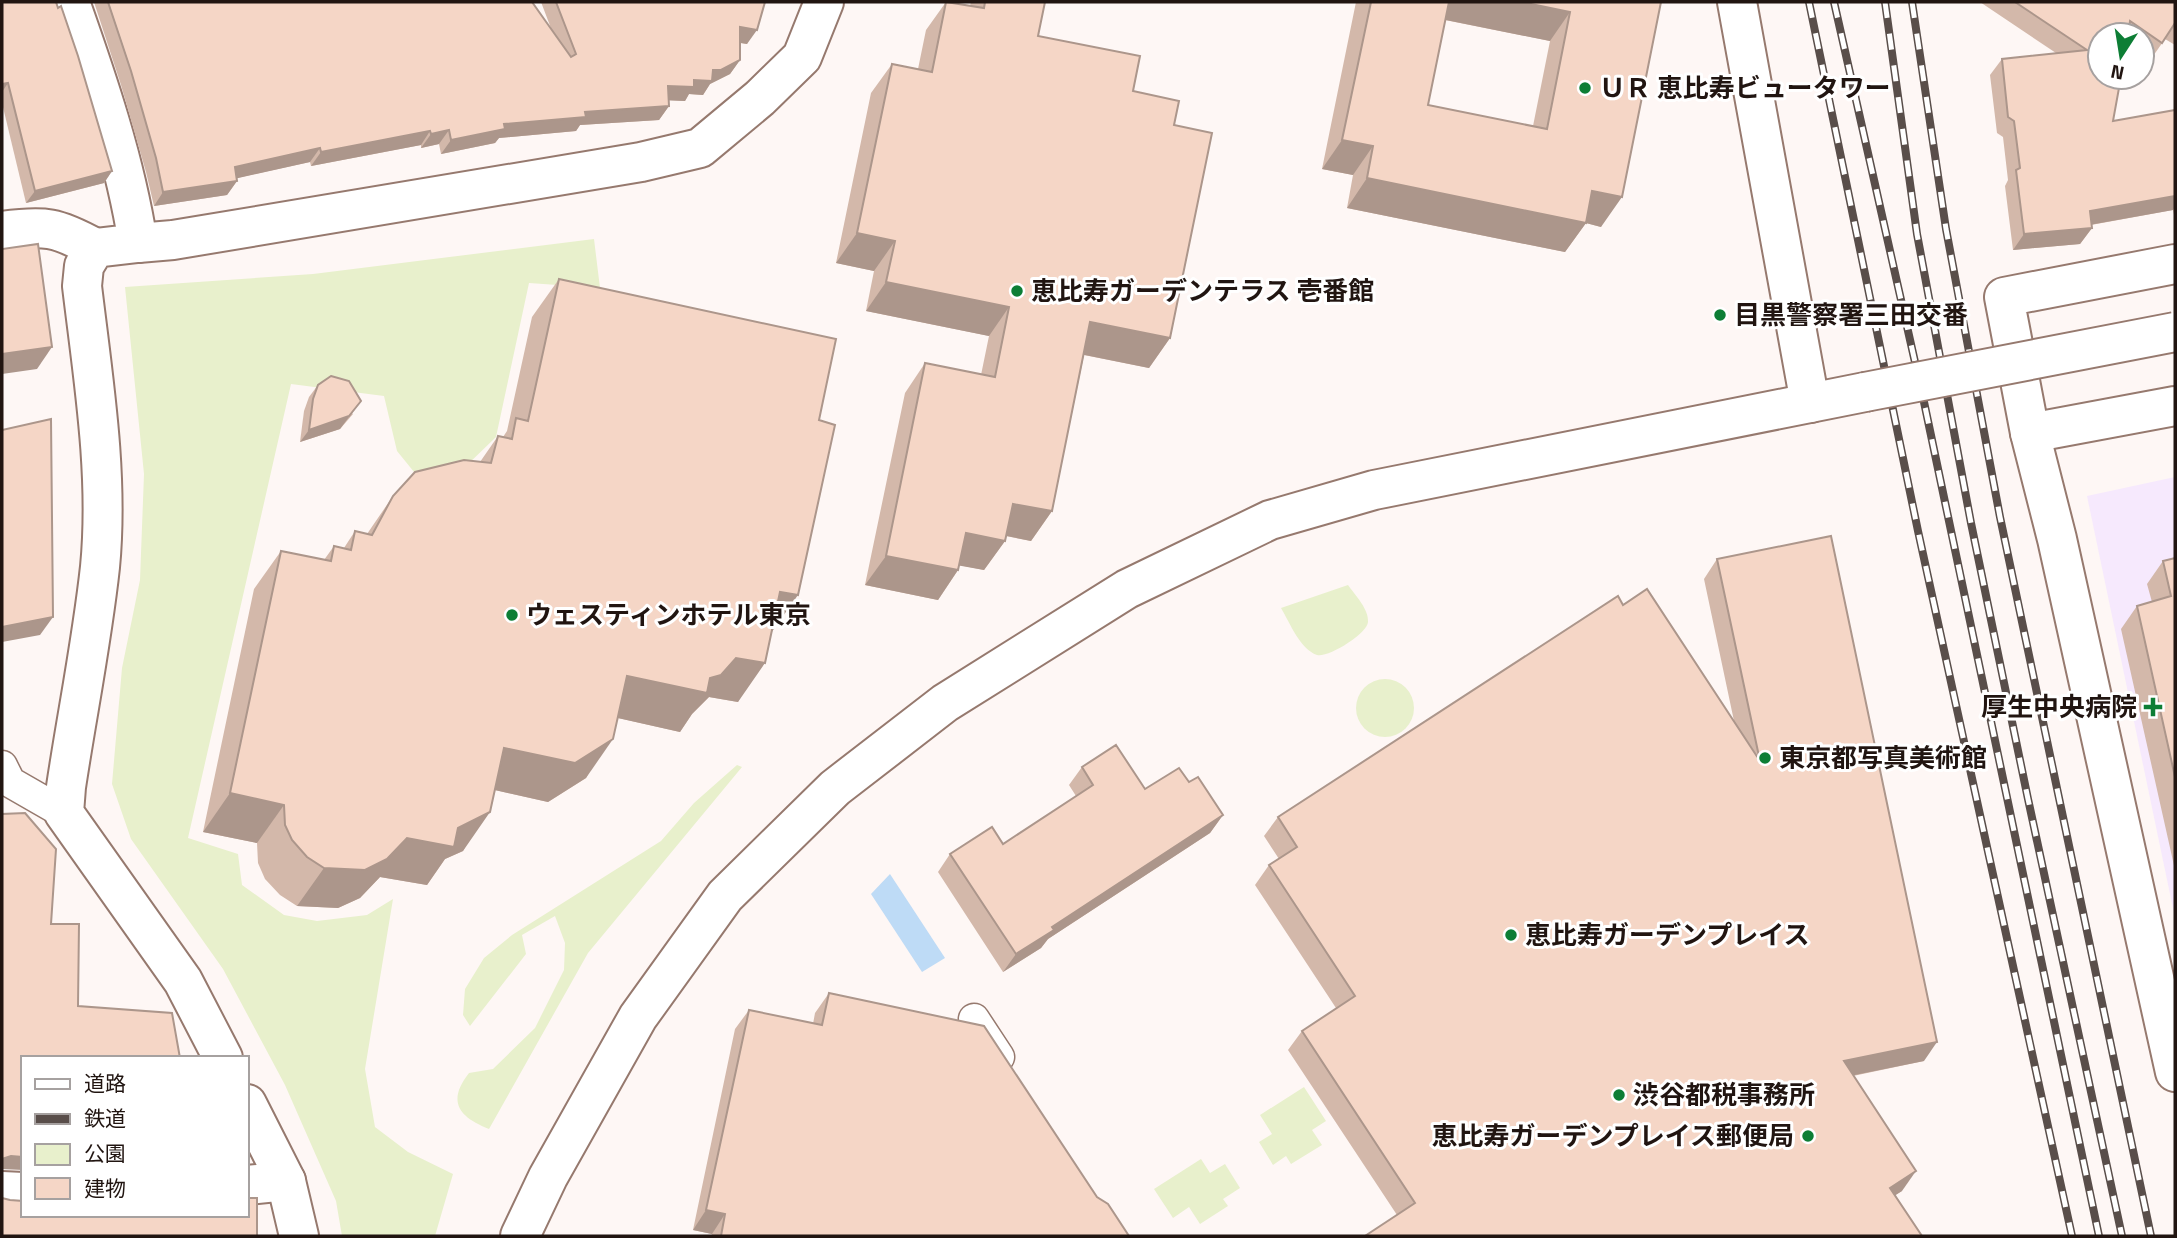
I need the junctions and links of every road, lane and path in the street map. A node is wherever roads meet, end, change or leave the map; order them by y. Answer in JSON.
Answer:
{"nodes":[{"id":1,"x":70,"y":2,"type":"edge"},
{"id":2,"x":824,"y":2,"type":"edge"},
{"id":3,"x":1737,"y":2,"type":"edge"},
{"id":4,"x":2,"y":231,"type":"edge"},
{"id":5,"x":138,"y":243,"type":"junction"},
{"id":6,"x":95,"y":248,"type":"junction"},
{"id":7,"x":2175,"y":264,"type":"edge"},
{"id":8,"x":2175,"y":332,"type":"edge"},
{"id":9,"x":1810,"y":403,"type":"junction"},
{"id":10,"x":2175,"y":406,"type":"edge"},
{"id":11,"x":2030,"y":433,"type":"junction"},
{"id":12,"x":2,"y":766,"type":"edge"},
{"id":13,"x":64,"y":813,"type":"junction"},
{"id":14,"x":974,"y":1019,"type":"dead end"},
{"id":15,"x":222,"y":1056,"type":"edge"},
{"id":16,"x":2175,"y":1072,"type":"edge"},
{"id":17,"x":1011,"y":1074,"type":"edge"},
{"id":18,"x":248,"y":1106,"type":"edge"},
{"id":19,"x":286,"y":1181,"type":"junction"},
{"id":20,"x":248,"y":1185,"type":"edge"},
{"id":21,"x":2,"y":1191,"type":"edge"},
{"id":22,"x":21,"y":1192,"type":"edge"},
{"id":23,"x":299,"y":1236,"type":"edge"},
{"id":24,"x":520,"y":1236,"type":"edge"}],
"edges":[{"from":1,"to":5,"type":"street"},
{"from":2,"to":5,"type":"street"},
{"from":3,"to":9,"type":"street"},
{"from":4,"to":6,"type":"street"},
{"from":5,"to":6,"type":"street"},
{"from":6,"to":13,"type":"street"},
{"from":7,"to":11,"type":"street"},
{"from":8,"to":9,"type":"street","bridge":true},
{"from":9,"to":24,"type":"street"},
{"from":10,"to":11,"type":"street"},
{"from":11,"to":16,"type":"street"},
{"from":12,"to":13,"type":"street"},
{"from":13,"to":15,"type":"street"},
{"from":14,"to":17,"type":"street"},
{"from":18,"to":19,"type":"street"},
{"from":19,"to":20,"type":"street"},
{"from":19,"to":23,"type":"street"},
{"from":21,"to":22,"type":"street"}]}
